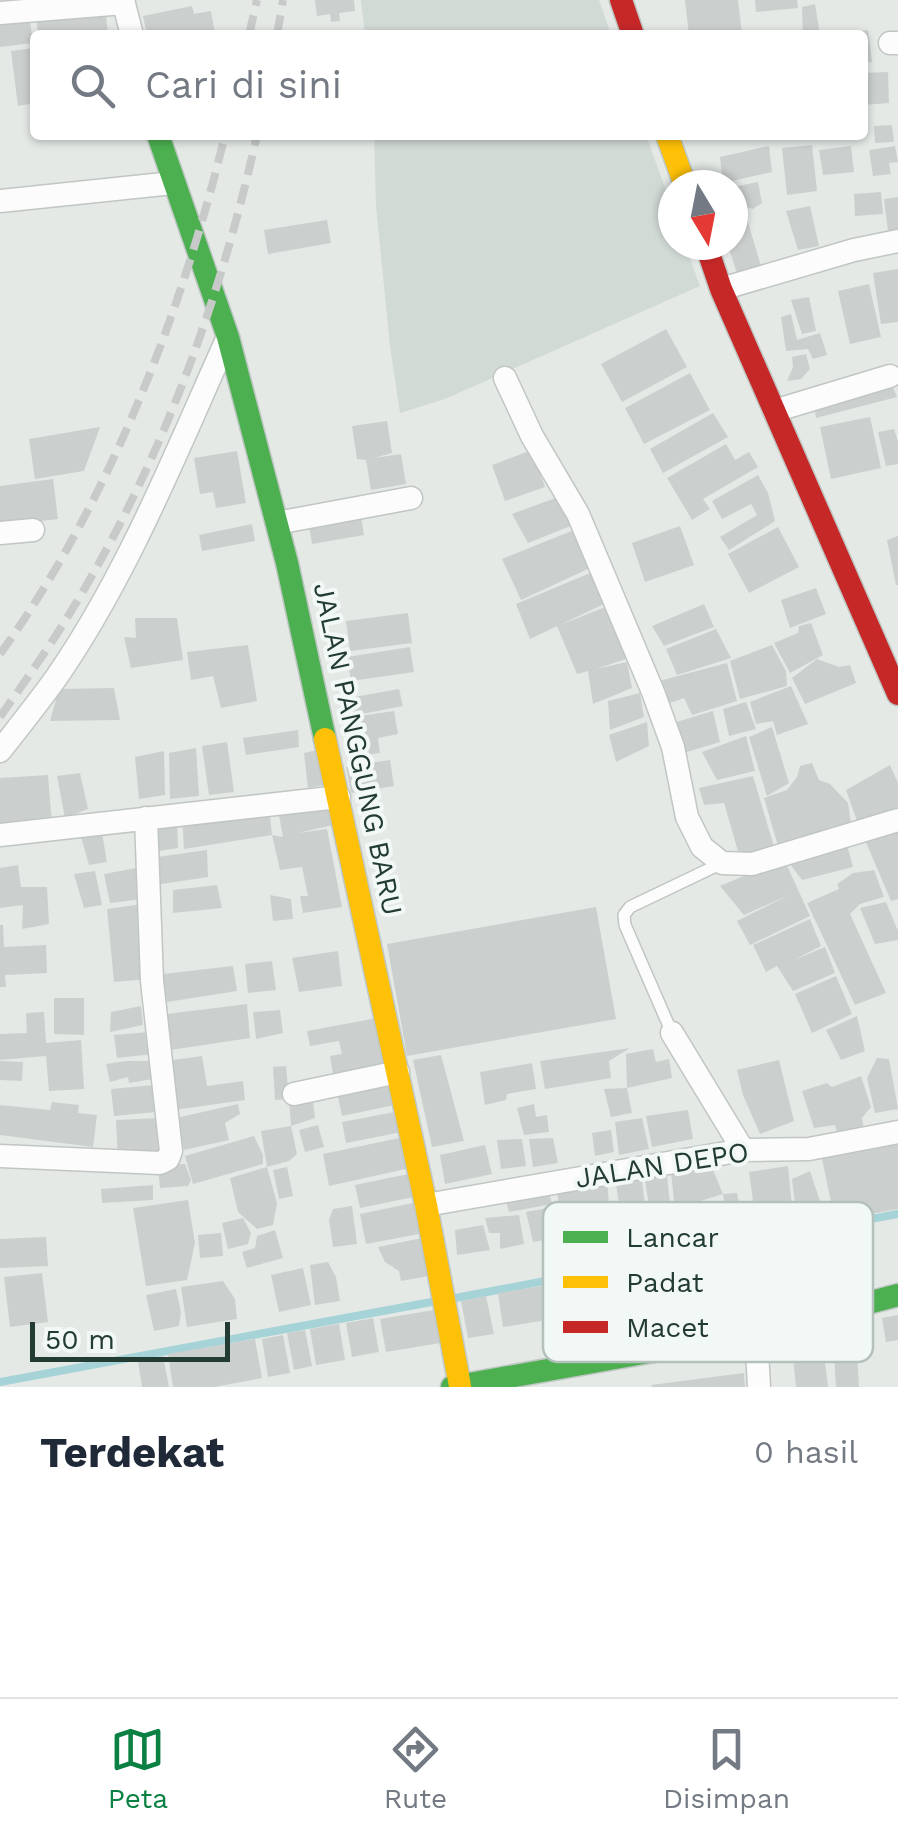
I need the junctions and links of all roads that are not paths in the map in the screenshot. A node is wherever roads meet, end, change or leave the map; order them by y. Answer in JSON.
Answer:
{"nodes":[{"id":1,"x":621,"y":0,"type":"edge"},
{"id":2,"x":123,"y":2,"type":"edge"},
{"id":3,"x":0,"y":12,"type":"edge"},
{"id":4,"x":131,"y":30,"type":"edge"},
{"id":5,"x":631,"y":30,"type":"edge"},
{"id":6,"x":160,"y":140,"type":"edge"},
{"id":7,"x":676,"y":140,"type":"edge"},
{"id":8,"x":682,"y":170,"type":"edge"},
{"id":9,"x":173,"y":183,"type":"junction"},
{"id":10,"x":0,"y":201,"type":"edge"},
{"id":11,"x":898,"y":241,"type":"edge"},
{"id":12,"x":711,"y":260,"type":"edge"},
{"id":13,"x":721,"y":289,"type":"junction"},
{"id":14,"x":228,"y":337,"type":"junction"},
{"id":15,"x":890,"y":376,"type":"dead end"},
{"id":16,"x":505,"y":378,"type":"dead end"},
{"id":17,"x":774,"y":411,"type":"junction"},
{"id":18,"x":410,"y":498,"type":"dead end"},
{"id":19,"x":276,"y":523,"type":"junction"},
{"id":20,"x":34,"y":530,"type":"dead end"},
{"id":21,"x":0,"y":533,"type":"edge"},
{"id":22,"x":890,"y":657,"type":"edge"},
{"id":23,"x":898,"y":694,"type":"edge"},
{"id":24,"x":0,"y":751,"type":"edge"},
{"id":25,"x":339,"y":796,"type":"junction"},
{"id":26,"x":146,"y":818,"type":"junction"},
{"id":27,"x":898,"y":820,"type":"edge"},
{"id":28,"x":0,"y":835,"type":"edge"},
{"id":29,"x":722,"y":863,"type":"junction"},
{"id":30,"x":672,"y":1032,"type":"joint"},
{"id":31,"x":398,"y":1072,"type":"junction"},
{"id":32,"x":294,"y":1094,"type":"dead end"},
{"id":33,"x":898,"y":1132,"type":"edge"},
{"id":34,"x":742,"y":1150,"type":"junction"},
{"id":35,"x":0,"y":1156,"type":"edge"},
{"id":36,"x":426,"y":1204,"type":"junction"},
{"id":37,"x":898,"y":1295,"type":"edge"},
{"id":38,"x":873,"y":1302,"type":"edge"},
{"id":39,"x":594,"y":1362,"type":"edge"},
{"id":40,"x":758,"y":1362,"type":"edge"},
{"id":41,"x":456,"y":1386,"type":"edge"},
{"id":42,"x":759,"y":1387,"type":"edge"}],
"edges":[{"from":1,"to":5,"type":"street"},
{"from":2,"to":3,"type":"street"},
{"from":2,"to":4,"type":"street"},
{"from":6,"to":9,"type":"street","name":"JALAN PANGGUNG BARU"},
{"from":7,"to":8,"type":"street"},
{"from":9,"to":10,"type":"street"},
{"from":9,"to":14,"type":"street","name":"JALAN PANGGUNG BARU"},
{"from":11,"to":13,"type":"street"},
{"from":12,"to":13,"type":"street"},
{"from":13,"to":17,"type":"street"},
{"from":14,"to":19,"type":"street","name":"JALAN PANGGUNG BARU"},
{"from":14,"to":24,"type":"street"},
{"from":15,"to":17,"type":"street"},
{"from":16,"to":29,"type":"street"},
{"from":17,"to":22,"type":"street"},
{"from":18,"to":19,"type":"street"},
{"from":19,"to":25,"type":"street","name":"JALAN PANGGUNG BARU"},
{"from":20,"to":21,"type":"street"},
{"from":22,"to":23,"type":"street"},
{"from":25,"to":26,"type":"street"},
{"from":25,"to":31,"type":"street","name":"JALAN PANGGUNG BARU"},
{"from":26,"to":28,"type":"street"},
{"from":26,"to":35,"type":"street"},
{"from":27,"to":29,"type":"street"},
{"from":29,"to":30,"type":"lane"},
{"from":30,"to":34,"type":"street"},
{"from":31,"to":32,"type":"street"},
{"from":31,"to":36,"type":"street","name":"JALAN PANGGUNG BARU"},
{"from":33,"to":34,"type":"street","name":"JALAN DEPO"},
{"from":34,"to":36,"type":"street","name":"JALAN DEPO"},
{"from":36,"to":41,"type":"street","name":"JALAN PANGGUNG BARU"},
{"from":37,"to":38,"type":"street"},
{"from":39,"to":41,"type":"street"},
{"from":40,"to":42,"type":"street"}]}
